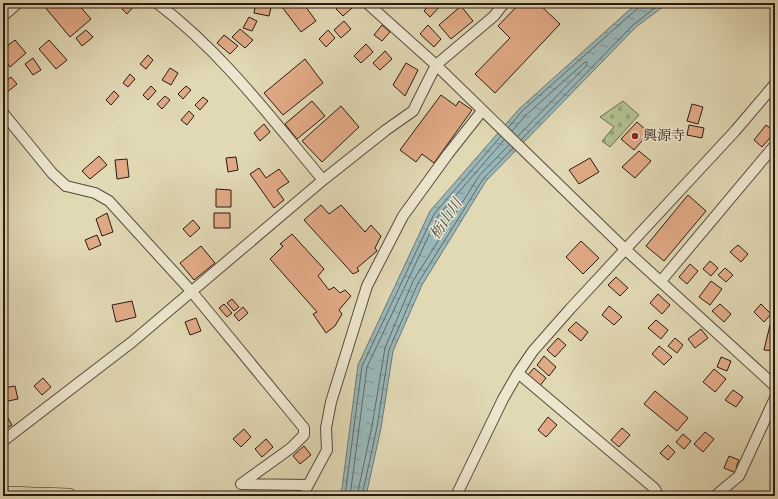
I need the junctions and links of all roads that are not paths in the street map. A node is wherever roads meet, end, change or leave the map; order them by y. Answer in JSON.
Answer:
{"nodes":[{"id":1,"x":18,"y":3,"type":"edge"},
{"id":2,"x":157,"y":3,"type":"edge"},
{"id":3,"x":367,"y":3,"type":"edge"},
{"id":4,"x":504,"y":3,"type":"edge"},
{"id":5,"x":3,"y":16,"type":"edge"},
{"id":6,"x":436,"y":65,"type":"junction"},
{"id":7,"x":775,"y":84,"type":"edge"},
{"id":8,"x":3,"y":113,"type":"edge"},
{"id":9,"x":485,"y":113,"type":"junction"},
{"id":10,"x":775,"y":145,"type":"edge"},
{"id":11,"x":323,"y":180,"type":"junction"},
{"id":12,"x":626,"y":250,"type":"junction"},
{"id":13,"x":661,"y":281,"type":"junction"},
{"id":14,"x":192,"y":292,"type":"junction"},
{"id":15,"x":518,"y":373,"type":"junction"},
{"id":16,"x":775,"y":386,"type":"edge"},
{"id":17,"x":775,"y":398,"type":"edge"},
{"id":18,"x":3,"y":441,"type":"edge"},
{"id":19,"x":3,"y":494,"type":"edge"},
{"id":20,"x":69,"y":496,"type":"edge"},
{"id":21,"x":456,"y":496,"type":"edge"},
{"id":22,"x":656,"y":496,"type":"edge"},
{"id":23,"x":715,"y":496,"type":"edge"}],
"edges":[{"from":1,"to":5,"type":"street"},
{"from":2,"to":11,"type":"street"},
{"from":3,"to":6,"type":"street"},
{"from":4,"to":6,"type":"street"},
{"from":6,"to":9,"type":"street"},
{"from":6,"to":11,"type":"street"},
{"from":7,"to":12,"type":"street"},
{"from":8,"to":14,"type":"street"},
{"from":9,"to":12,"type":"street"},
{"from":9,"to":14,"type":"street"},
{"from":10,"to":13,"type":"street"},
{"from":11,"to":14,"type":"street"},
{"from":12,"to":13,"type":"street"},
{"from":12,"to":15,"type":"street"},
{"from":13,"to":16,"type":"street"},
{"from":14,"to":18,"type":"street"},
{"from":15,"to":21,"type":"street"},
{"from":15,"to":22,"type":"street"},
{"from":17,"to":23,"type":"street"},
{"from":19,"to":20,"type":"highway"}]}
